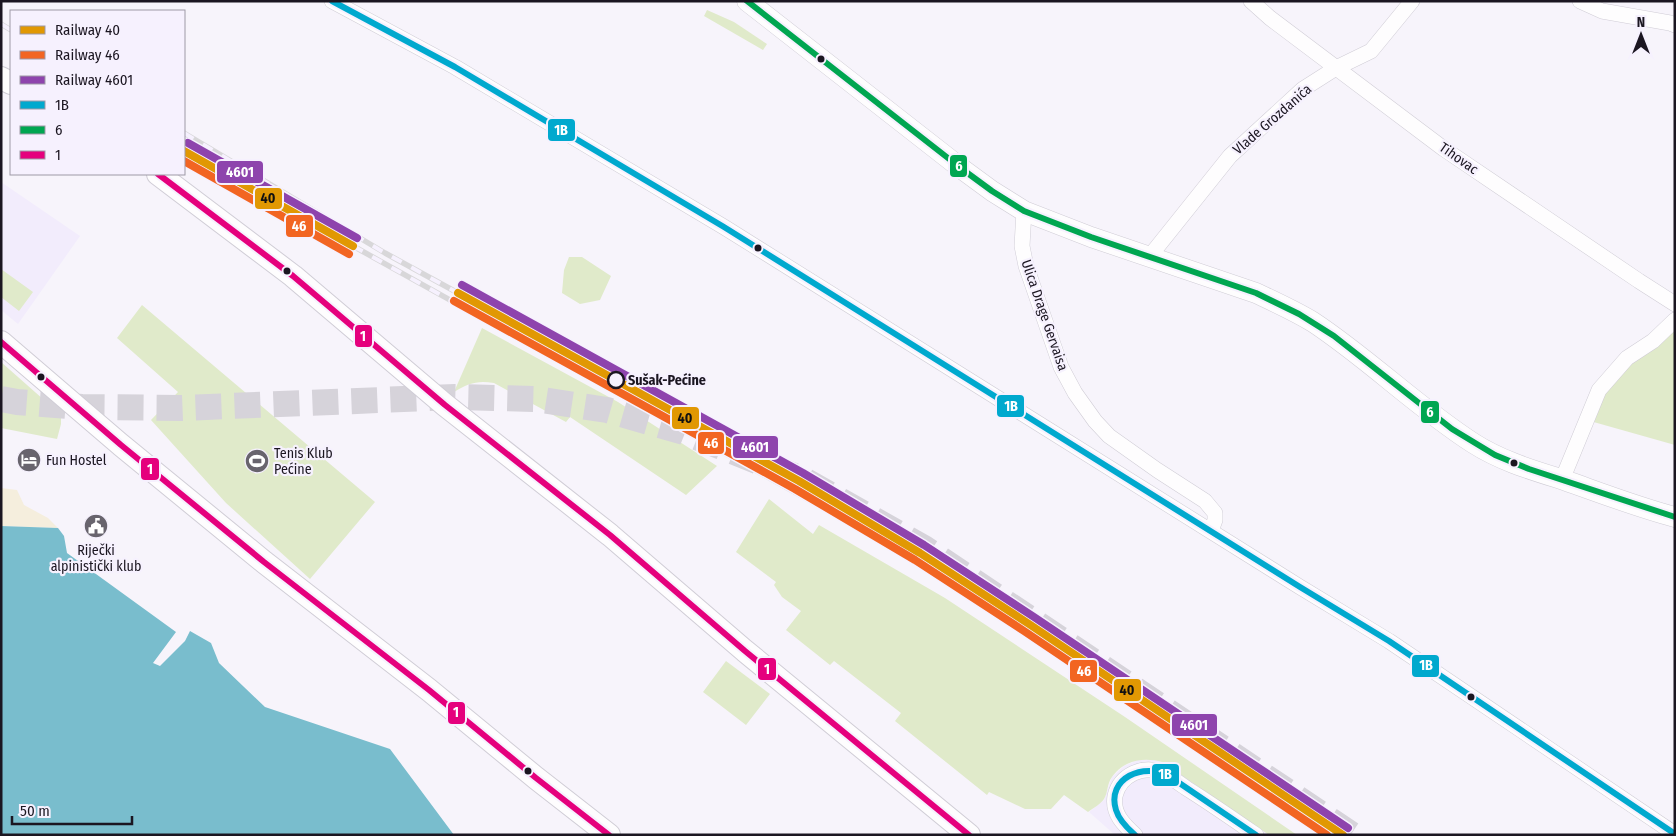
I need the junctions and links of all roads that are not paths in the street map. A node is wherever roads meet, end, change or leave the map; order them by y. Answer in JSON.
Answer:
{"nodes":[{"id":1,"x":332,"y":1,"type":"edge"},
{"id":2,"x":747,"y":1,"type":"edge"},
{"id":3,"x":1251,"y":1,"type":"edge"},
{"id":4,"x":1412,"y":1,"type":"edge"},
{"id":5,"x":1580,"y":1,"type":"edge"},
{"id":6,"x":1675,"y":25,"type":"edge"},
{"id":7,"x":1336,"y":68,"type":"junction"},
{"id":8,"x":159,"y":175,"type":"edge"},
{"id":9,"x":1024,"y":210,"type":"junction"},
{"id":10,"x":1150,"y":256,"type":"junction"},
{"id":11,"x":1675,"y":304,"type":"edge"},
{"id":12,"x":1675,"y":320,"type":"edge"},
{"id":13,"x":1,"y":342,"type":"edge"},
{"id":14,"x":1562,"y":480,"type":"junction"},
{"id":15,"x":1675,"y":517,"type":"edge"},
{"id":16,"x":1211,"y":531,"type":"junction"},
{"id":17,"x":1675,"y":834,"type":"edge"},
{"id":18,"x":609,"y":835,"type":"edge"},
{"id":19,"x":968,"y":835,"type":"edge"},
{"id":20,"x":1135,"y":835,"type":"edge"},
{"id":21,"x":1256,"y":835,"type":"edge"}],
"edges":[{"from":1,"to":16,"type":"street"},
{"from":2,"to":9,"type":"street"},
{"from":3,"to":7,"type":"street","name":"Tihovac"},
{"from":4,"to":7,"type":"street","name":"Vlade Grozdanića"},
{"from":5,"to":6,"type":"street"},
{"from":7,"to":10,"type":"street","name":"Vlade Grozdanića"},
{"from":7,"to":11,"type":"street","name":"Tihovac"},
{"from":8,"to":19,"type":"main road"},
{"from":9,"to":10,"type":"street"},
{"from":9,"to":16,"type":"street","name":"Ulica Drage Gervaisa"},
{"from":10,"to":14,"type":"street"},
{"from":12,"to":14,"type":"street"},
{"from":13,"to":18,"type":"main road"},
{"from":14,"to":15,"type":"street"},
{"from":16,"to":17,"type":"street"},
{"from":20,"to":21,"type":"street"}]}
